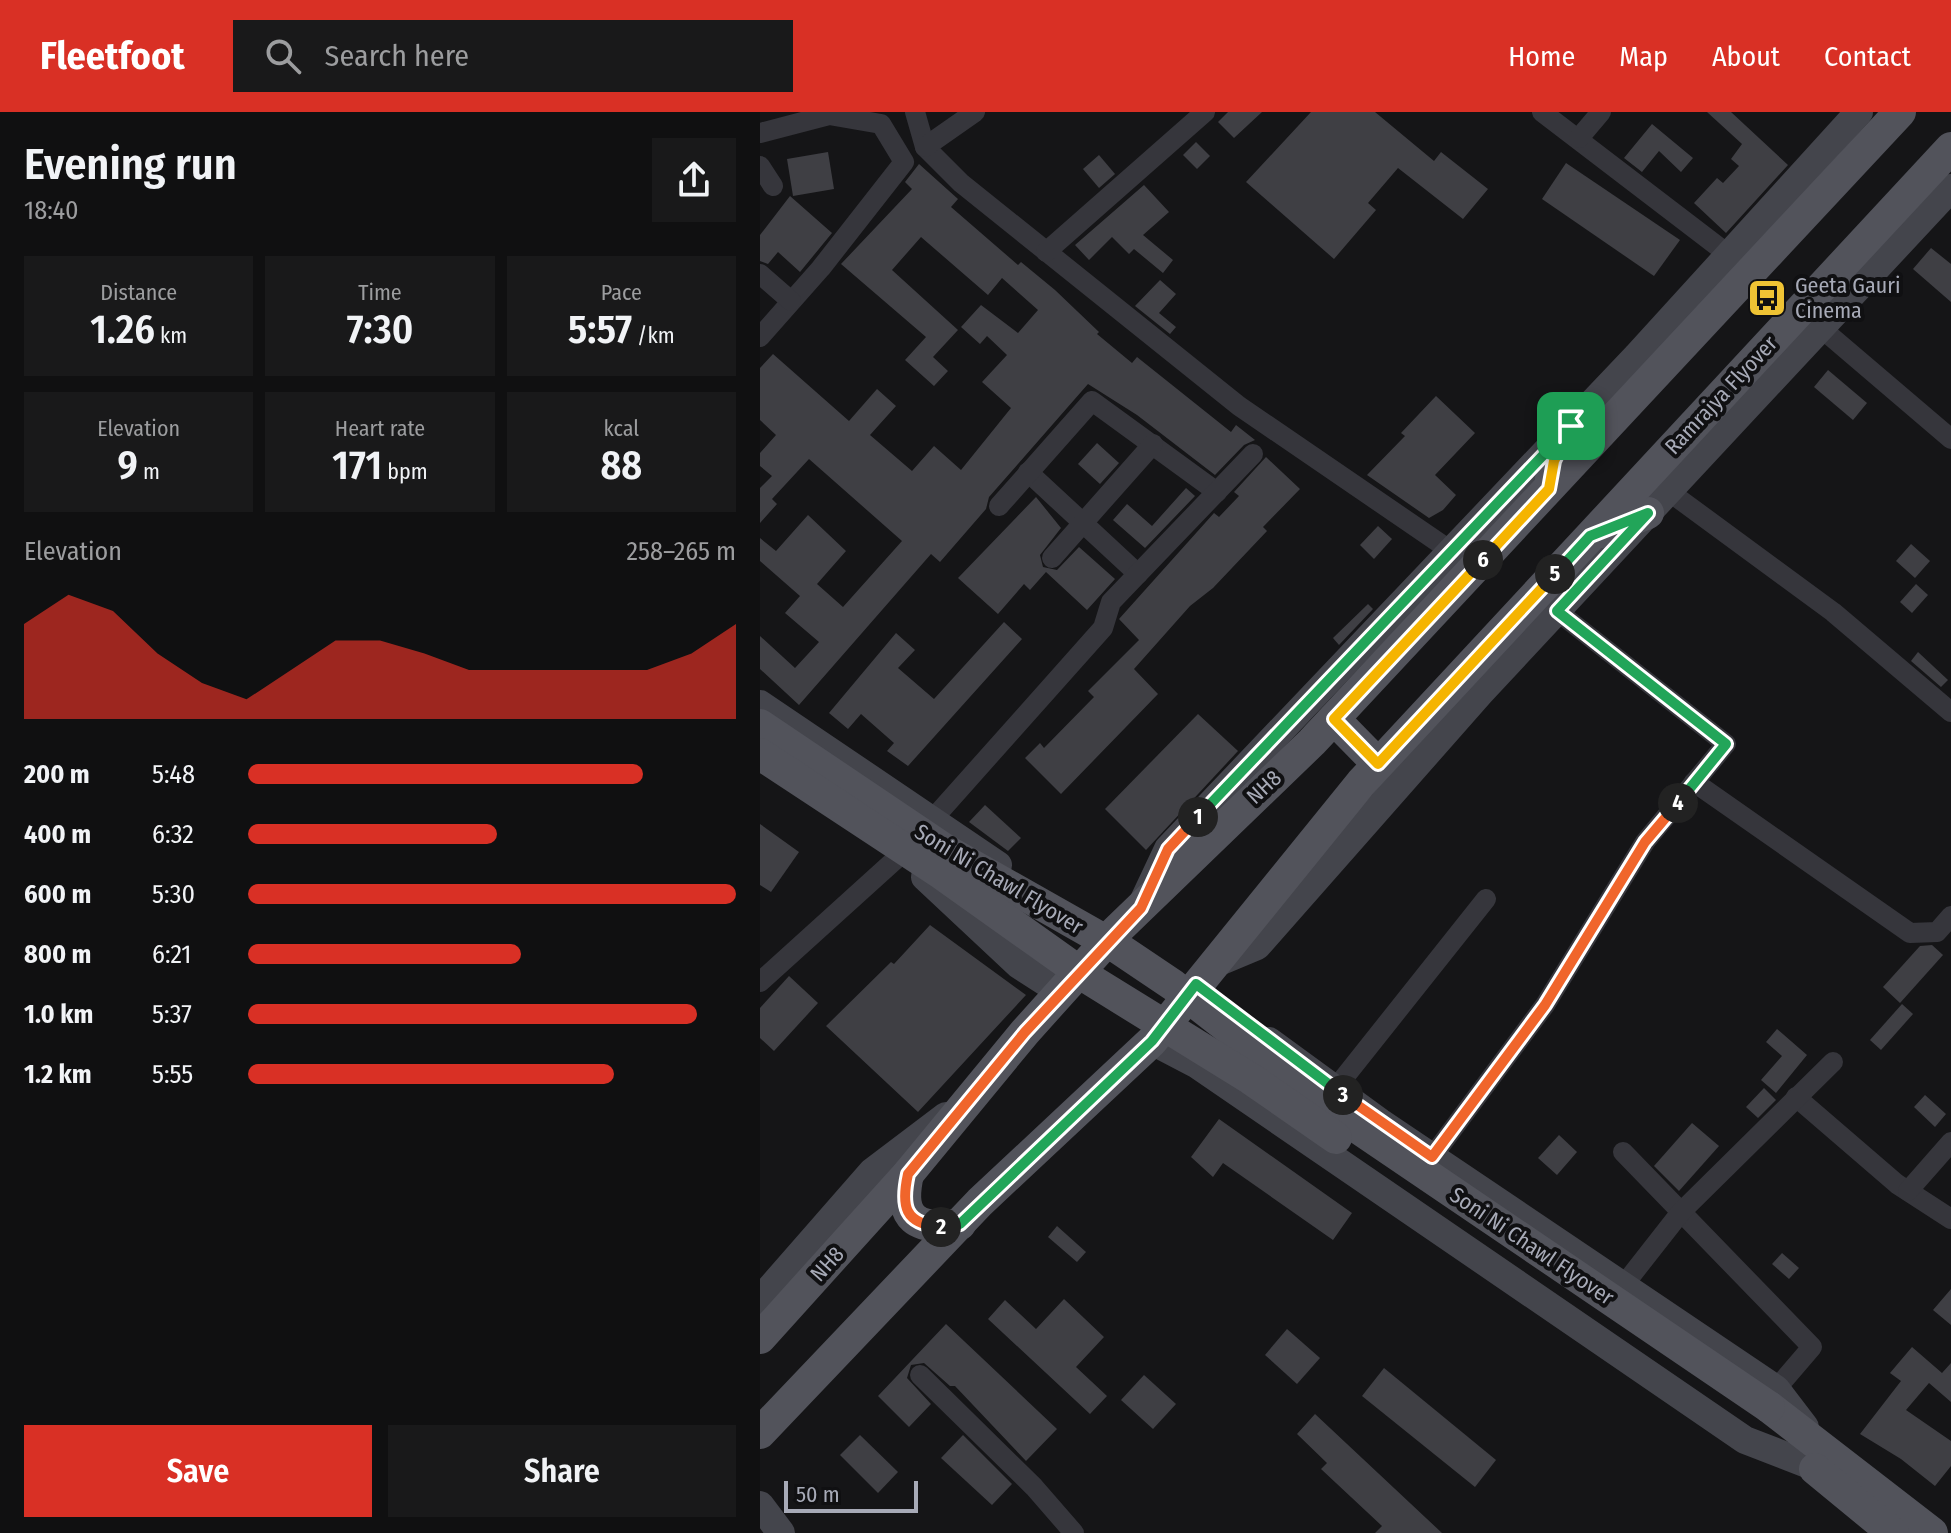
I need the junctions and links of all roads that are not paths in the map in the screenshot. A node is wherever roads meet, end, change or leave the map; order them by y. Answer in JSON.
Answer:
{"nodes":[{"id":1,"x":915,"y":112,"type":"edge"},
{"id":2,"x":975,"y":112,"type":"edge"},
{"id":3,"x":1205,"y":112,"type":"edge"},
{"id":4,"x":1542,"y":112,"type":"edge"},
{"id":5,"x":1601,"y":112,"type":"edge"},
{"id":6,"x":1859,"y":112,"type":"edge"},
{"id":7,"x":1900,"y":112,"type":"edge"},
{"id":8,"x":829,"y":113,"type":"edge"},
{"id":9,"x":766,"y":125,"type":"edge"},
{"id":10,"x":1579,"y":138,"type":"junction"},
{"id":11,"x":925,"y":147,"type":"junction"},
{"id":12,"x":1951,"y":148,"type":"edge"},
{"id":13,"x":760,"y":166,"type":"edge"},
{"id":14,"x":773,"y":186,"type":"dead end"},
{"id":15,"x":1951,"y":188,"type":"edge"},
{"id":16,"x":1046,"y":252,"type":"junction"},
{"id":17,"x":1729,"y":255,"type":"junction"},
{"id":18,"x":760,"y":274,"type":"edge"},
{"id":19,"x":791,"y":301,"type":"junction"},
{"id":20,"x":1821,"y":328,"type":"junction"},
{"id":21,"x":760,"y":337,"type":"edge"},
{"id":22,"x":1571,"y":426,"type":"junction"},
{"id":23,"x":1951,"y":439,"type":"edge"},
{"id":24,"x":1153,"y":444,"type":"junction"},
{"id":25,"x":1253,"y":454,"type":"dead end"},
{"id":26,"x":1028,"y":472,"type":"junction"},
{"id":27,"x":1549,"y":489,"type":"junction"},
{"id":28,"x":1217,"y":492,"type":"junction"},
{"id":29,"x":1660,"y":503,"type":"junction"},
{"id":30,"x":999,"y":506,"type":"dead end"},
{"id":31,"x":1500,"y":522,"type":"junction"},
{"id":32,"x":1083,"y":523,"type":"junction"},
{"id":33,"x":1590,"y":536,"type":"junction"},
{"id":34,"x":1451,"y":551,"type":"junction"},
{"id":35,"x":1052,"y":558,"type":"dead end"},
{"id":36,"x":1138,"y":574,"type":"junction"},
{"id":37,"x":1557,"y":611,"type":"junction"},
{"id":38,"x":760,"y":704,"type":"edge"},
{"id":39,"x":1951,"y":712,"type":"edge"},
{"id":40,"x":1334,"y":719,"type":"junction"},
{"id":41,"x":760,"y":725,"type":"edge"},
{"id":42,"x":760,"y":754,"type":"edge"},
{"id":43,"x":1378,"y":764,"type":"junction"},
{"id":44,"x":760,"y":770,"type":"edge"},
{"id":45,"x":1694,"y":782,"type":"junction"},
{"id":46,"x":932,"y":820,"type":"junction"},
{"id":47,"x":896,"y":859,"type":"junction"},
{"id":48,"x":1486,"y":899,"type":"dead end"},
{"id":49,"x":1141,"y":908,"type":"junction"},
{"id":50,"x":1951,"y":916,"type":"edge"},
{"id":51,"x":1114,"y":933,"type":"junction"},
{"id":52,"x":1205,"y":974,"type":"junction"},
{"id":53,"x":760,"y":982,"type":"edge"},
{"id":54,"x":1061,"y":992,"type":"junction"},
{"id":55,"x":1152,"y":1041,"type":"junction"},
{"id":56,"x":1833,"y":1062,"type":"dead end"},
{"id":57,"x":1335,"y":1089,"type":"junction"},
{"id":58,"x":972,"y":1096,"type":"junction"},
{"id":59,"x":1796,"y":1097,"type":"junction"},
{"id":60,"x":1951,"y":1142,"type":"edge"},
{"id":61,"x":1623,"y":1152,"type":"dead end"},
{"id":62,"x":1432,"y":1157,"type":"junction"},
{"id":63,"x":908,"y":1174,"type":"junction"},
{"id":64,"x":1908,"y":1191,"type":"junction"},
{"id":65,"x":1681,"y":1212,"type":"junction"},
{"id":66,"x":1951,"y":1219,"type":"edge"},
{"id":67,"x":960,"y":1224,"type":"junction"},
{"id":68,"x":1623,"y":1286,"type":"junction"},
{"id":69,"x":760,"y":1300,"type":"edge"},
{"id":70,"x":760,"y":1338,"type":"edge"},
{"id":71,"x":920,"y":1375,"type":"dead end"},
{"id":72,"x":1766,"y":1407,"type":"junction"},
{"id":73,"x":760,"y":1433,"type":"edge"},
{"id":74,"x":1818,"y":1459,"type":"junction"},
{"id":75,"x":760,"y":1505,"type":"edge"},
{"id":76,"x":1877,"y":1528,"type":"edge"},
{"id":77,"x":781,"y":1533,"type":"edge"},
{"id":78,"x":1074,"y":1533,"type":"edge"},
{"id":79,"x":1932,"y":1533,"type":"edge"}],
"edges":[{"from":1,"to":11,"type":"street"},
{"from":2,"to":11,"type":"street"},
{"from":3,"to":16,"type":"street"},
{"from":4,"to":10,"type":"street"},
{"from":5,"to":10,"type":"street"},
{"from":6,"to":17,"type":"street"},
{"from":7,"to":27,"type":"main road"},
{"from":8,"to":9,"type":"street"},
{"from":8,"to":19,"type":"street"},
{"from":10,"to":17,"type":"street"},
{"from":11,"to":16,"type":"street"},
{"from":12,"to":33,"type":"main road","name":"Ramrajya Flyover"},
{"from":13,"to":14,"type":"street"},
{"from":15,"to":20,"type":"street"},
{"from":16,"to":34,"type":"street"},
{"from":17,"to":22,"type":"street"},
{"from":18,"to":19,"type":"street"},
{"from":19,"to":21,"type":"street"},
{"from":20,"to":23,"type":"street"},
{"from":20,"to":29,"type":"street"},
{"from":22,"to":27,"type":"main road"},
{"from":22,"to":31,"type":"street"},
{"from":24,"to":26,"type":"street"},
{"from":24,"to":28,"type":"street"},
{"from":24,"to":32,"type":"street"},
{"from":25,"to":28,"type":"street"},
{"from":26,"to":30,"type":"street"},
{"from":26,"to":32,"type":"street"},
{"from":27,"to":31,"type":"main road","name":"NH8"},
{"from":28,"to":36,"type":"street"},
{"from":29,"to":33,"type":"main road"},
{"from":29,"to":37,"type":"street"},
{"from":29,"to":39,"type":"street"},
{"from":31,"to":34,"type":"street"},
{"from":31,"to":40,"type":"main road","name":"NH8"},
{"from":32,"to":35,"type":"street"},
{"from":32,"to":36,"type":"street"},
{"from":33,"to":43,"type":"main road","name":"Ramrajya Flyover"},
{"from":34,"to":49,"type":"street"},
{"from":36,"to":46,"type":"street"},
{"from":37,"to":45,"type":"street"},
{"from":37,"to":52,"type":"street"},
{"from":38,"to":46,"type":"street"},
{"from":40,"to":43,"type":"main road"},
{"from":40,"to":49,"type":"main road","name":"NH8"},
{"from":41,"to":72,"type":"main road","name":"Soni Ni Chawl Flyover","bridge":true},
{"from":42,"to":72,"type":"main road","name":"Soni Ni Chawl Flyover","bridge":true},
{"from":43,"to":52,"type":"main road","name":"Ramrajya Flyover"},
{"from":44,"to":47,"type":"street"},
{"from":45,"to":50,"type":"street"},
{"from":45,"to":62,"type":"street"},
{"from":46,"to":51,"type":"street"},
{"from":47,"to":53,"type":"street"},
{"from":47,"to":54,"type":"street"},
{"from":48,"to":57,"type":"street"},
{"from":49,"to":51,"type":"main road","name":"NH8"},
{"from":51,"to":54,"type":"main road","name":"NH8"},
{"from":52,"to":55,"type":"main road","name":"Ramrajya Flyover"},
{"from":52,"to":57,"type":"street"},
{"from":54,"to":58,"type":"main road","name":"NH8"},
{"from":55,"to":67,"type":"main road","name":"Ramrajya Flyover"},
{"from":55,"to":74,"type":"street"},
{"from":56,"to":59,"type":"street"},
{"from":57,"to":62,"type":"street"},
{"from":58,"to":63,"type":"main road","name":"NH8"},
{"from":58,"to":69,"type":"street"},
{"from":59,"to":64,"type":"street"},
{"from":59,"to":65,"type":"street"},
{"from":60,"to":64,"type":"street"},
{"from":61,"to":65,"type":"street"},
{"from":62,"to":68,"type":"street"},
{"from":63,"to":67,"type":"main road"},
{"from":63,"to":70,"type":"main road","name":"NH8"},
{"from":64,"to":66,"type":"street"},
{"from":65,"to":68,"type":"street"},
{"from":65,"to":72,"type":"street"},
{"from":67,"to":73,"type":"main road"},
{"from":68,"to":72,"type":"street"},
{"from":71,"to":78,"type":"street"},
{"from":72,"to":74,"type":"main road","name":"Soni Ni Chawl Flyover"},
{"from":74,"to":76,"type":"main road"},
{"from":74,"to":79,"type":"main road"},
{"from":75,"to":77,"type":"street"}]}
